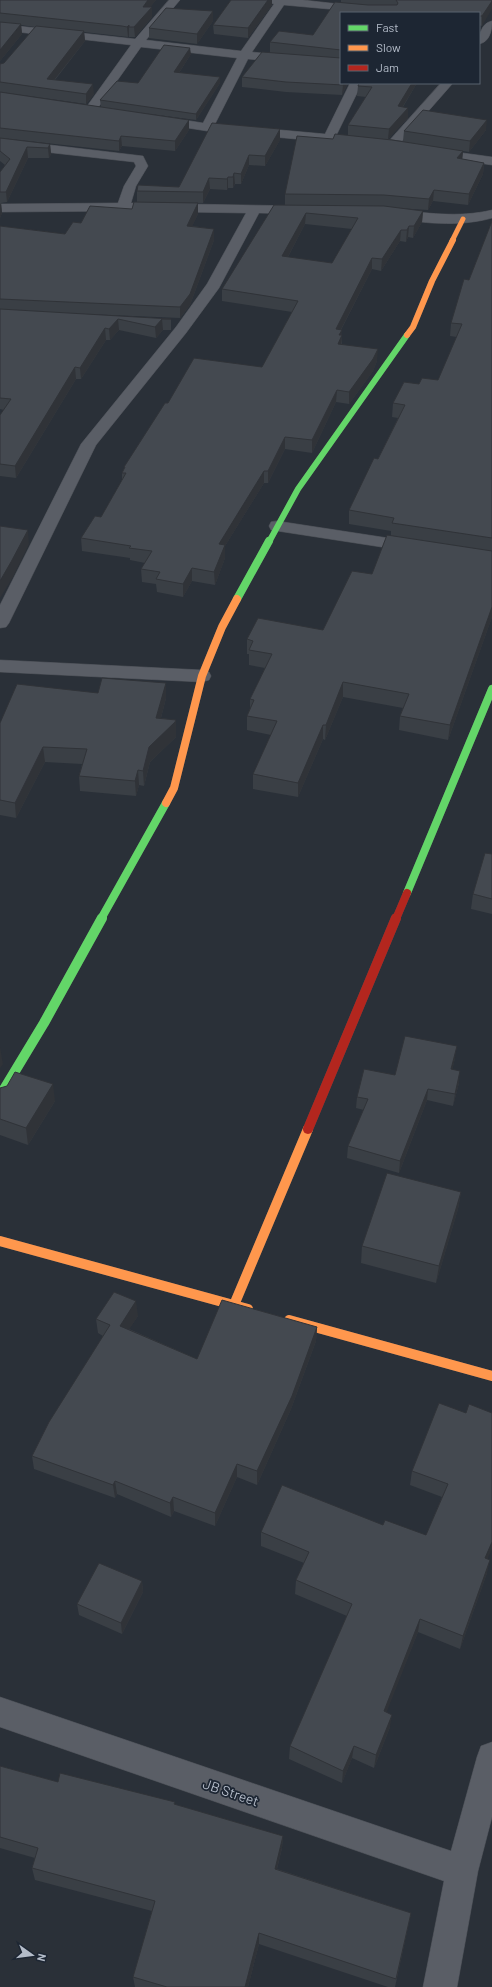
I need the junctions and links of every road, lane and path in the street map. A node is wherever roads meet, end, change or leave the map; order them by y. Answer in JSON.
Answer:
{"nodes":[{"id":1,"x":175,"y":0,"type":"edge"},
{"id":2,"x":276,"y":1,"type":"edge"},
{"id":3,"x":376,"y":10,"type":"edge"},
{"id":4,"x":492,"y":24,"type":"edge"},
{"id":5,"x":0,"y":26,"type":"edge"},
{"id":6,"x":34,"y":30,"type":"junction"},
{"id":7,"x":480,"y":40,"type":"edge"},
{"id":8,"x":25,"y":42,"type":"edge"},
{"id":9,"x":139,"y":42,"type":"junction"},
{"id":10,"x":244,"y":55,"type":"junction"},
{"id":11,"x":340,"y":64,"type":"edge"},
{"id":12,"x":356,"y":84,"type":"edge"},
{"id":13,"x":446,"y":84,"type":"edge"},
{"id":14,"x":76,"y":107,"type":"edge"},
{"id":15,"x":91,"y":109,"type":"junction"},
{"id":16,"x":107,"y":112,"type":"edge"},
{"id":17,"x":145,"y":118,"type":"edge"},
{"id":18,"x":207,"y":127,"type":"junction"},
{"id":19,"x":329,"y":138,"type":"junction"},
{"id":20,"x":0,"y":143,"type":"edge"},
{"id":21,"x":384,"y":144,"type":"junction"},
{"id":22,"x":407,"y":148,"type":"edge"},
{"id":23,"x":422,"y":151,"type":"edge"},
{"id":24,"x":492,"y":161,"type":"edge"},
{"id":25,"x":123,"y":207,"type":"junction"},
{"id":26,"x":0,"y":208,"type":"edge"},
{"id":27,"x":254,"y":210,"type":"junction"},
{"id":28,"x":314,"y":211,"type":"edge"},
{"id":29,"x":375,"y":212,"type":"edge"},
{"id":30,"x":492,"y":214,"type":"edge"},
{"id":31,"x":463,"y":219,"type":"junction"},
{"id":32,"x":169,"y":324,"type":"edge"},
{"id":33,"x":184,"y":325,"type":"junction"},
{"id":34,"x":277,"y":526,"type":"junction"},
{"id":35,"x":430,"y":549,"type":"edge"},
{"id":36,"x":0,"y":624,"type":"edge"},
{"id":37,"x":0,"y":666,"type":"edge"},
{"id":38,"x":202,"y":676,"type":"junction"},
{"id":39,"x":492,"y":690,"type":"edge"},
{"id":40,"x":0,"y":1096,"type":"edge"},
{"id":41,"x":0,"y":1241,"type":"edge"},
{"id":42,"x":234,"y":1305,"type":"junction"},
{"id":43,"x":257,"y":1312,"type":"edge"},
{"id":44,"x":280,"y":1318,"type":"edge"},
{"id":45,"x":492,"y":1376,"type":"edge"},
{"id":46,"x":0,"y":1712,"type":"edge"},
{"id":47,"x":492,"y":1757,"type":"edge"},
{"id":48,"x":462,"y":1871,"type":"junction"},
{"id":49,"x":440,"y":1987,"type":"edge"}],
"edges":[{"from":1,"to":9,"type":"street"},
{"from":2,"to":3,"type":"street"},
{"from":2,"to":10,"type":"street"},
{"from":4,"to":7,"type":"street"},
{"from":5,"to":6,"type":"street"},
{"from":6,"to":8,"type":"street"},
{"from":6,"to":9,"type":"street"},
{"from":9,"to":10,"type":"street"},
{"from":9,"to":15,"type":"street"},
{"from":10,"to":11,"type":"street"},
{"from":10,"to":18,"type":"street"},
{"from":12,"to":19,"type":"street"},
{"from":13,"to":21,"type":"street"},
{"from":14,"to":15,"type":"street"},
{"from":15,"to":16,"type":"street"},
{"from":17,"to":18,"type":"street"},
{"from":18,"to":19,"type":"street"},
{"from":19,"to":21,"type":"street"},
{"from":20,"to":25,"type":"street"},
{"from":21,"to":22,"type":"street"},
{"from":23,"to":24,"type":"street"},
{"from":25,"to":26,"type":"street"},
{"from":25,"to":27,"type":"street"},
{"from":27,"to":28,"type":"street"},
{"from":27,"to":33,"type":"street"},
{"from":29,"to":31,"type":"street"},
{"from":30,"to":31,"type":"street"},
{"from":31,"to":34,"type":"street"},
{"from":32,"to":33,"type":"street"},
{"from":33,"to":36,"type":"street"},
{"from":34,"to":35,"type":"street"},
{"from":34,"to":38,"type":"street"},
{"from":37,"to":38,"type":"street"},
{"from":38,"to":40,"type":"street"},
{"from":39,"to":42,"type":"street"},
{"from":41,"to":42,"type":"street"},
{"from":42,"to":43,"type":"street"},
{"from":44,"to":45,"type":"street"},
{"from":46,"to":48,"type":"street","name":"JB Street"},
{"from":47,"to":48,"type":"street"},
{"from":48,"to":49,"type":"street"}]}
